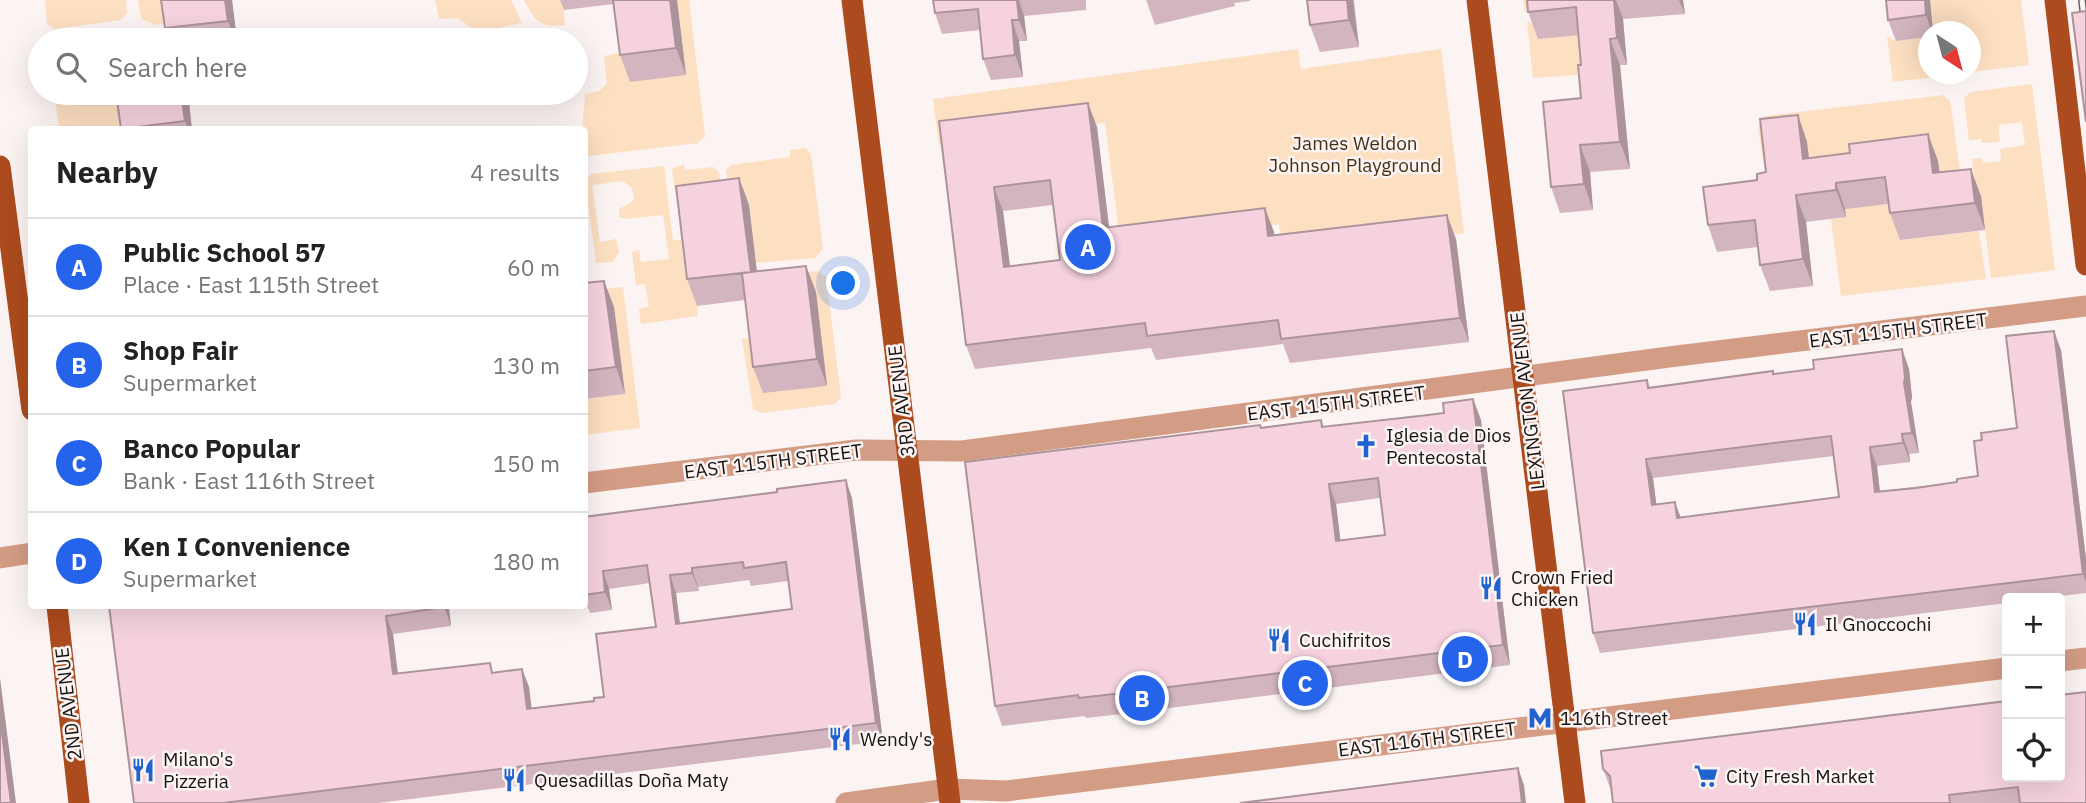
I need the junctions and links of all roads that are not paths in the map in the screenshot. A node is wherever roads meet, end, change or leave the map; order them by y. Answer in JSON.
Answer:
{"nodes":[{"id":1,"x":852,"y":0,"type":"edge"},
{"id":2,"x":1477,"y":0,"type":"edge"},
{"id":3,"x":2055,"y":0,"type":"edge"},
{"id":4,"x":0,"y":166,"type":"edge"},
{"id":5,"x":2086,"y":265,"type":"edge"},
{"id":6,"x":2086,"y":306,"type":"edge"},
{"id":7,"x":1524,"y":377,"type":"junction"},
{"id":8,"x":28,"y":380,"type":"edge"},
{"id":9,"x":908,"y":450,"type":"junction"},
{"id":10,"x":588,"y":483,"type":"edge"},
{"id":11,"x":28,"y":554,"type":"edge"},
{"id":12,"x":0,"y":558,"type":"edge"},
{"id":13,"x":57,"y":609,"type":"edge"},
{"id":14,"x":2086,"y":658,"type":"edge"},
{"id":15,"x":2065,"y":660,"type":"edge"},
{"id":16,"x":2002,"y":668,"type":"edge"},
{"id":17,"x":1565,"y":723,"type":"junction"},
{"id":18,"x":949,"y":796,"type":"edge"},
{"id":19,"x":79,"y":803,"type":"edge"},
{"id":20,"x":846,"y":803,"type":"edge"},
{"id":21,"x":1575,"y":803,"type":"edge"}],
"edges":[{"from":1,"to":9,"type":"main road","name":"3RD AVENUE"},
{"from":2,"to":7,"type":"main road","name":"LEXINGTON AVENUE"},
{"from":3,"to":5,"type":"main road"},
{"from":4,"to":8,"type":"main road"},
{"from":6,"to":7,"type":"street","name":"EAST 115TH STREET"},
{"from":7,"to":9,"type":"street","name":"EAST 115TH STREET"},
{"from":7,"to":17,"type":"main road","name":"LEXINGTON AVENUE"},
{"from":9,"to":10,"type":"street","name":"EAST 115TH STREET"},
{"from":9,"to":18,"type":"main road","name":"3RD AVENUE"},
{"from":11,"to":12,"type":"street"},
{"from":13,"to":19,"type":"main road","name":"2ND AVENUE"},
{"from":14,"to":15,"type":"street"},
{"from":16,"to":17,"type":"street","name":"EAST 116TH STREET"},
{"from":17,"to":18,"type":"street","name":"EAST 116TH STREET"},
{"from":17,"to":21,"type":"main road","name":"LEXINGTON AVENUE"},
{"from":18,"to":20,"type":"street","name":"EAST 116TH STREET"}]}
